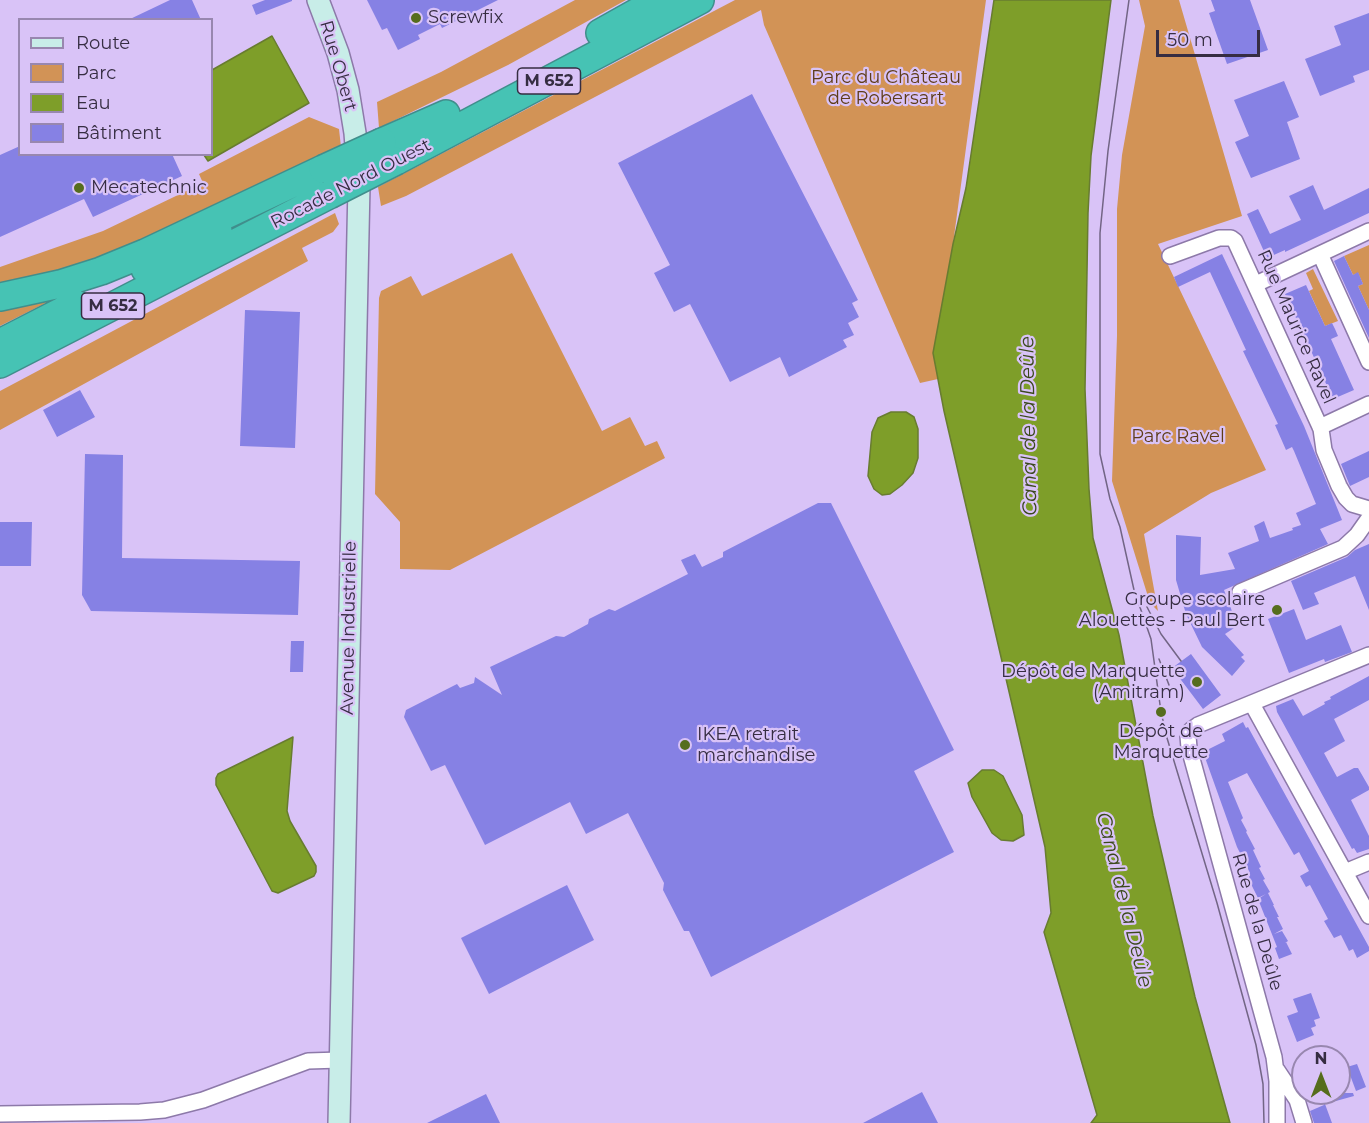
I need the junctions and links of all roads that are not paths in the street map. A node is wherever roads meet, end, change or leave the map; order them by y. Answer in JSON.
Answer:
{"nodes":[{"id":1,"x":318,"y":0,"type":"edge"},
{"id":2,"x":659,"y":0,"type":"edge"},
{"id":3,"x":700,"y":0,"type":"edge"},
{"id":4,"x":356,"y":133,"type":"joint"},
{"id":5,"x":389,"y":149,"type":"junction"},
{"id":6,"x":327,"y":180,"type":"junction"},
{"id":7,"x":1369,"y":231,"type":"edge"},
{"id":8,"x":1320,"y":254,"type":"junction"},
{"id":9,"x":1170,"y":256,"type":"dead end"},
{"id":10,"x":1256,"y":284,"type":"junction"},
{"id":11,"x":0,"y":297,"type":"edge"},
{"id":12,"x":0,"y":343,"type":"edge"},
{"id":13,"x":1369,"y":362,"type":"edge"},
{"id":14,"x":0,"y":364,"type":"edge"},
{"id":15,"x":1369,"y":404,"type":"edge"},
{"id":16,"x":1320,"y":427,"type":"junction"},
{"id":17,"x":1369,"y":509,"type":"edge"},
{"id":18,"x":1369,"y":519,"type":"edge"},
{"id":19,"x":1240,"y":592,"type":"dead end"},
{"id":20,"x":1369,"y":655,"type":"edge"},
{"id":21,"x":1252,"y":704,"type":"junction"},
{"id":22,"x":1369,"y":862,"type":"edge"},
{"id":23,"x":1345,"y":872,"type":"junction"},
{"id":24,"x":1369,"y":916,"type":"edge"},
{"id":25,"x":340,"y":1060,"type":"junction"},
{"id":26,"x":1276,"y":1070,"type":"junction"},
{"id":27,"x":0,"y":1114,"type":"edge"},
{"id":28,"x":339,"y":1123,"type":"edge"},
{"id":29,"x":1277,"y":1123,"type":"edge"},
{"id":30,"x":1304,"y":1123,"type":"edge"}],
"edges":[{"from":1,"to":4,"type":"street","name":"Rue Obert"},
{"from":2,"to":5,"type":"highway","number":"M 652"},
{"from":3,"to":5,"type":"highway","name":"Rocade Nord Ouest","number":"M 652"},
{"from":4,"to":25,"type":"street","name":"Avenue Industrielle"},
{"from":5,"to":6,"type":"highway","name":"Rocade Nord Ouest","number":"M 652","bridge":true},
{"from":6,"to":11,"type":"highway"},
{"from":6,"to":12,"type":"highway","name":"Rocade Nord Ouest","number":"M 652"},
{"from":6,"to":14,"type":"highway","name":"Rocade Nord Ouest","number":"M 652"},
{"from":7,"to":8,"type":"street"},
{"from":8,"to":10,"type":"street"},
{"from":8,"to":13,"type":"street"},
{"from":9,"to":10,"type":"street","name":"Rue Maurice Ravel"},
{"from":10,"to":16,"type":"street","name":"Rue Maurice Ravel"},
{"from":15,"to":16,"type":"street"},
{"from":16,"to":17,"type":"street","name":"Rue Maurice Ravel"},
{"from":18,"to":19,"type":"street"},
{"from":20,"to":21,"type":"street"},
{"from":21,"to":23,"type":"street"},
{"from":21,"to":26,"type":"street","name":"Rue de la Deûle"},
{"from":22,"to":23,"type":"street"},
{"from":23,"to":24,"type":"street"},
{"from":25,"to":27,"type":"street"},
{"from":25,"to":28,"type":"street","name":"Avenue Industrielle"},
{"from":26,"to":29,"type":"street","name":"Rue de la Deûle"},
{"from":26,"to":30,"type":"street"}]}
